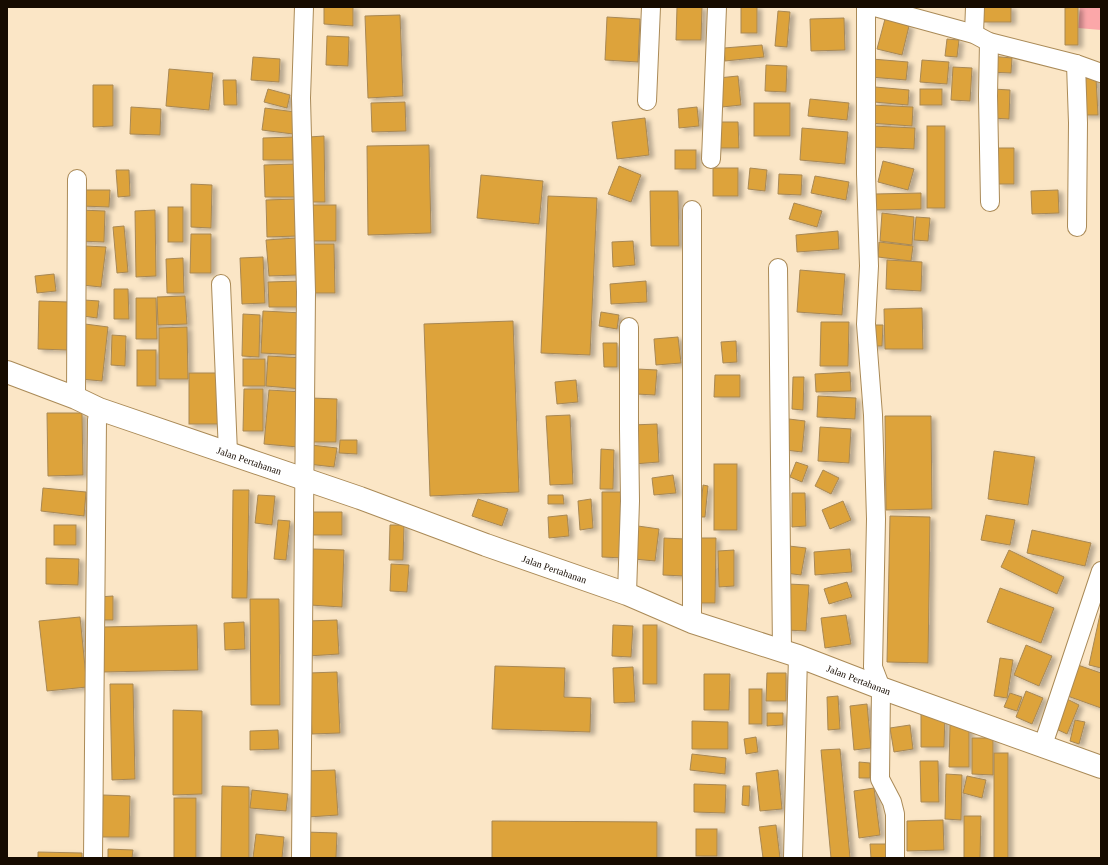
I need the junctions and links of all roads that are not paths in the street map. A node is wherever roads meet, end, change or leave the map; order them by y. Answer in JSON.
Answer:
{"nodes":[{"id":1,"x":304,"y":7,"type":"edge"},
{"id":2,"x":651,"y":7,"type":"edge"},
{"id":3,"x":718,"y":7,"type":"edge"},
{"id":4,"x":866,"y":7,"type":"edge"},
{"id":5,"x":875,"y":7,"type":"edge"},
{"id":6,"x":975,"y":7,"type":"edge"},
{"id":7,"x":981,"y":38,"type":"junction"},
{"id":8,"x":1076,"y":64,"type":"junction"},
{"id":9,"x":1101,"y":73,"type":"edge"},
{"id":10,"x":647,"y":101,"type":"dead end"},
{"id":11,"x":711,"y":159,"type":"dead end"},
{"id":12,"x":77,"y":179,"type":"dead end"},
{"id":13,"x":990,"y":202,"type":"dead end"},
{"id":14,"x":692,"y":210,"type":"dead end"},
{"id":15,"x":1077,"y":227,"type":"dead end"},
{"id":16,"x":778,"y":268,"type":"dead end"},
{"id":17,"x":222,"y":284,"type":"dead end"},
{"id":18,"x":629,"y":327,"type":"dead end"},
{"id":19,"x":7,"y":372,"type":"edge"},
{"id":20,"x":76,"y":398,"type":"junction"},
{"id":21,"x":99,"y":409,"type":"junction"},
{"id":22,"x":228,"y":453,"type":"junction"},
{"id":23,"x":304,"y":480,"type":"junction"},
{"id":24,"x":1101,"y":571,"type":"edge"},
{"id":25,"x":627,"y":594,"type":"junction"},
{"id":26,"x":692,"y":622,"type":"junction"},
{"id":27,"x":790,"y":654,"type":"junction"},
{"id":28,"x":881,"y":688,"type":"junction"},
{"id":29,"x":1043,"y":745,"type":"junction"},
{"id":30,"x":1101,"y":767,"type":"edge"},
{"id":31,"x":93,"y":858,"type":"edge"},
{"id":32,"x":300,"y":858,"type":"edge"},
{"id":33,"x":793,"y":858,"type":"edge"},
{"id":34,"x":895,"y":858,"type":"edge"}],
"edges":[{"from":1,"to":23,"type":"street"},
{"from":2,"to":10,"type":"street"},
{"from":3,"to":11,"type":"street"},
{"from":4,"to":28,"type":"street"},
{"from":5,"to":7,"type":"street"},
{"from":6,"to":7,"type":"street"},
{"from":7,"to":8,"type":"street"},
{"from":7,"to":13,"type":"street"},
{"from":8,"to":9,"type":"street"},
{"from":8,"to":15,"type":"street"},
{"from":12,"to":20,"type":"street"},
{"from":14,"to":26,"type":"street"},
{"from":16,"to":27,"type":"street"},
{"from":17,"to":22,"type":"street"},
{"from":18,"to":25,"type":"street"},
{"from":19,"to":20,"type":"main road","name":"Jalan Pertahanan"},
{"from":20,"to":21,"type":"main road","name":"Jalan Pertahanan"},
{"from":21,"to":22,"type":"main road","name":"Jalan Pertahanan"},
{"from":21,"to":31,"type":"street"},
{"from":22,"to":23,"type":"main road","name":"Jalan Pertahanan"},
{"from":23,"to":25,"type":"main road","name":"Jalan Pertahanan"},
{"from":23,"to":32,"type":"street"},
{"from":24,"to":29,"type":"street"},
{"from":25,"to":26,"type":"main road","name":"Jalan Pertahanan"},
{"from":26,"to":27,"type":"main road","name":"Jalan Pertahanan"},
{"from":27,"to":28,"type":"main road","name":"Jalan Pertahanan"},
{"from":27,"to":33,"type":"street"},
{"from":28,"to":29,"type":"main road","name":"Jalan Pertahanan"},
{"from":28,"to":34,"type":"street"},
{"from":29,"to":30,"type":"main road","name":"Jalan Pertahanan"}]}
